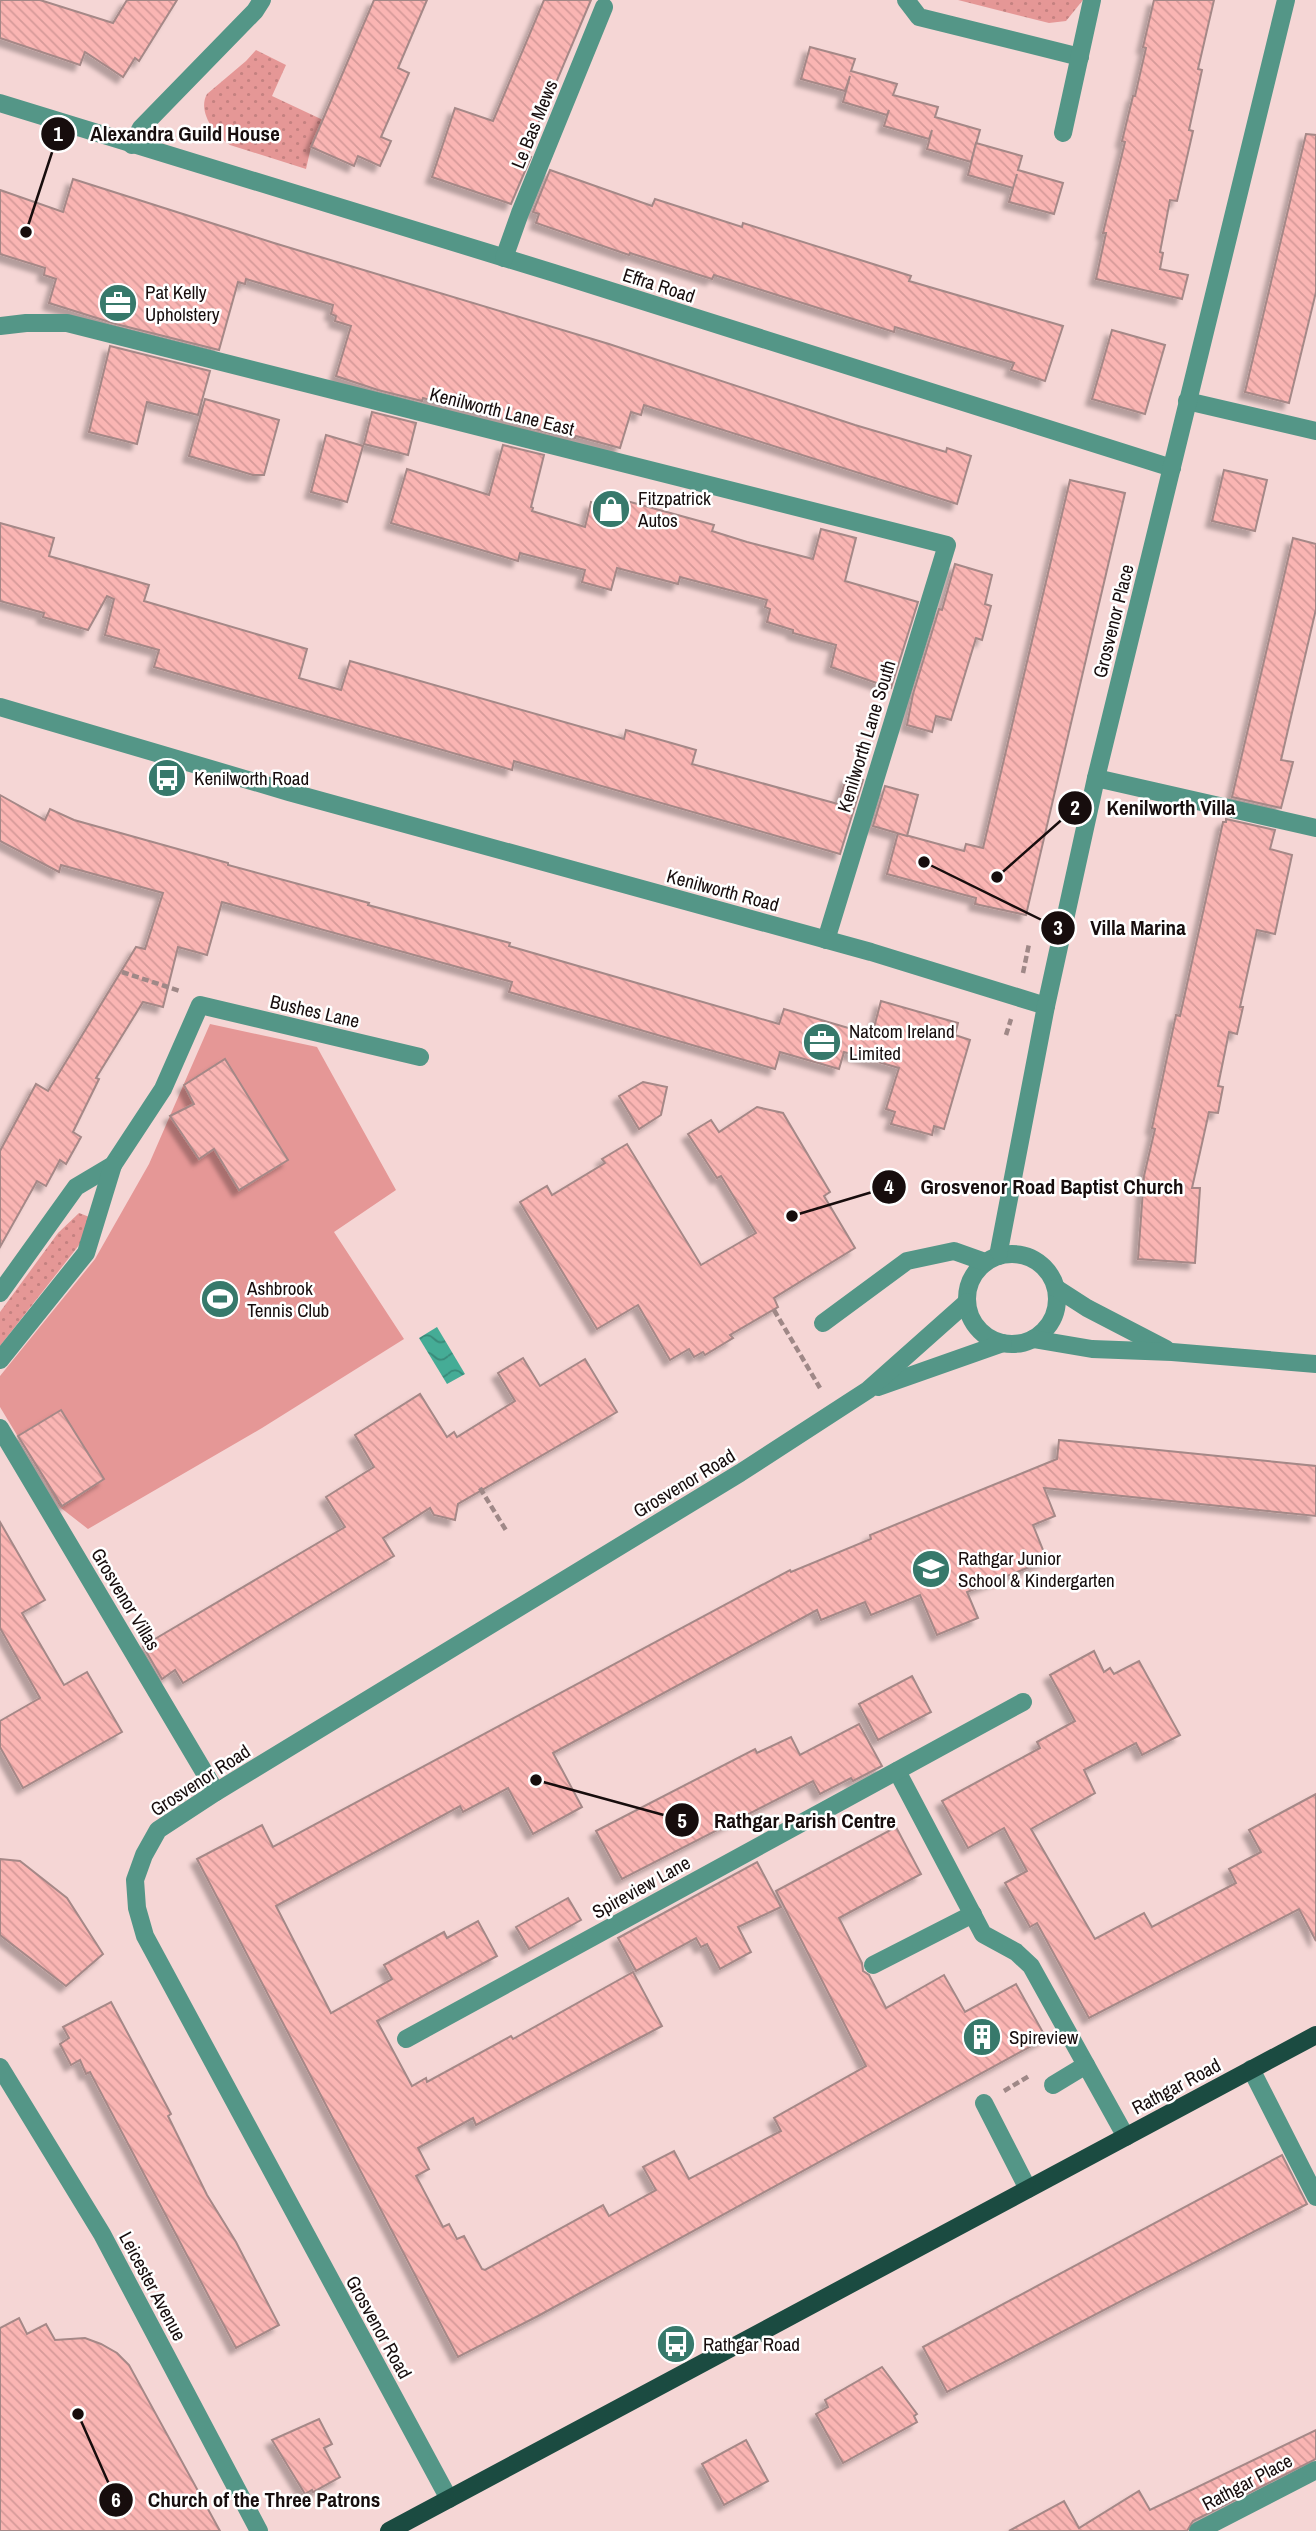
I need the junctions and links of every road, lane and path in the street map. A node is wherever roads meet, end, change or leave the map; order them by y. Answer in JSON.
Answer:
{"nodes":[{"id":1,"x":262,"y":0,"type":"edge"},
{"id":2,"x":906,"y":0,"type":"edge"},
{"id":3,"x":1092,"y":0,"type":"edge"},
{"id":4,"x":1286,"y":0,"type":"edge"},
{"id":5,"x":604,"y":6,"type":"dead end"},
{"id":6,"x":1080,"y":57,"type":"junction"},
{"id":7,"x":0,"y":103,"type":"edge"},
{"id":8,"x":1063,"y":133,"type":"dead end"},
{"id":9,"x":132,"y":145,"type":"junction"},
{"id":10,"x":504,"y":258,"type":"junction"},
{"id":11,"x":0,"y":326,"type":"edge"},
{"id":12,"x":1187,"y":401,"type":"junction"},
{"id":13,"x":1316,"y":431,"type":"edge"},
{"id":14,"x":1172,"y":468,"type":"junction"},
{"id":15,"x":947,"y":545,"type":"joint"},
{"id":16,"x":0,"y":707,"type":"edge"},
{"id":17,"x":1096,"y":778,"type":"junction"},
{"id":18,"x":1316,"y":828,"type":"edge"},
{"id":19,"x":826,"y":940,"type":"junction"},
{"id":20,"x":122,"y":972,"type":"dead end"},
{"id":21,"x":200,"y":1005,"type":"junction"},
{"id":22,"x":1046,"y":1006,"type":"junction"},
{"id":23,"x":420,"y":1057,"type":"dead end"},
{"id":24,"x":113,"y":1165,"type":"junction"},
{"id":25,"x":991,"y":1259,"type":"junction"},
{"id":26,"x":1056,"y":1288,"type":"junction"},
{"id":27,"x":0,"y":1293,"type":"edge"},
{"id":28,"x":967,"y":1301,"type":"junction"},
{"id":29,"x":774,"y":1310,"type":"dead end"},
{"id":30,"x":823,"y":1323,"type":"dead end"},
{"id":31,"x":1033,"y":1339,"type":"junction"},
{"id":32,"x":1003,"y":1343,"type":"junction"},
{"id":33,"x":1172,"y":1352,"type":"junction"},
{"id":34,"x":0,"y":1360,"type":"edge"},
{"id":35,"x":1316,"y":1364,"type":"edge"},
{"id":36,"x":821,"y":1388,"type":"dead end"},
{"id":37,"x":868,"y":1390,"type":"junction"},
{"id":38,"x":0,"y":1428,"type":"edge"},
{"id":39,"x":480,"y":1488,"type":"dead end"},
{"id":40,"x":507,"y":1532,"type":"dead end"},
{"id":41,"x":1023,"y":1702,"type":"dead end"},
{"id":42,"x":897,"y":1771,"type":"junction"},
{"id":43,"x":216,"y":1792,"type":"junction"},
{"id":44,"x":973,"y":1914,"type":"junction"},
{"id":45,"x":873,"y":1965,"type":"dead end"},
{"id":46,"x":1316,"y":2035,"type":"edge"},
{"id":47,"x":405,"y":2039,"type":"dead end"},
{"id":48,"x":1086,"y":2065,"type":"junction"},
{"id":49,"x":0,"y":2067,"type":"edge"},
{"id":50,"x":1251,"y":2069,"type":"junction"},
{"id":51,"x":1053,"y":2085,"type":"joint"},
{"id":52,"x":984,"y":2103,"type":"joint"},
{"id":53,"x":1126,"y":2137,"type":"junction"},
{"id":54,"x":1028,"y":2189,"type":"junction"},
{"id":55,"x":1316,"y":2197,"type":"edge"},
{"id":56,"x":1316,"y":2470,"type":"edge"},
{"id":57,"x":449,"y":2499,"type":"junction"},
{"id":58,"x":259,"y":2531,"type":"edge"},
{"id":59,"x":389,"y":2531,"type":"edge"},
{"id":60,"x":1198,"y":2531,"type":"edge"}],
"edges":[{"from":1,"to":9,"type":"street"},
{"from":2,"to":6,"type":"street"},
{"from":3,"to":6,"type":"street"},
{"from":4,"to":12,"type":"street","name":"Grosvenor Place"},
{"from":5,"to":10,"type":"street","name":"Le Bas Mews"},
{"from":6,"to":8,"type":"street"},
{"from":7,"to":9,"type":"street","name":"Effra Road"},
{"from":9,"to":10,"type":"street","name":"Effra Road"},
{"from":10,"to":14,"type":"street","name":"Effra Road"},
{"from":11,"to":15,"type":"street","name":"Kenilworth Lane East"},
{"from":12,"to":13,"type":"street"},
{"from":12,"to":14,"type":"street","name":"Grosvenor Place"},
{"from":14,"to":17,"type":"street","name":"Grosvenor Place"},
{"from":15,"to":19,"type":"street","name":"Kenilworth Lane South"},
{"from":16,"to":19,"type":"street","name":"Kenilworth Road"},
{"from":17,"to":18,"type":"street"},
{"from":17,"to":22,"type":"street","name":"Grosvenor Place"},
{"from":19,"to":22,"type":"street","name":"Kenilworth Road"},
{"from":20,"to":21,"type":"path"},
{"from":21,"to":23,"type":"street","name":"Bushes Lane"},
{"from":21,"to":24,"type":"street"},
{"from":22,"to":25,"type":"street","name":"Grosvenor Place"},
{"from":24,"to":27,"type":"street"},
{"from":24,"to":34,"type":"street"},
{"from":25,"to":26,"type":"street"},
{"from":25,"to":28,"type":"street"},
{"from":25,"to":30,"type":"street"},
{"from":26,"to":31,"type":"street"},
{"from":26,"to":33,"type":"street"},
{"from":28,"to":32,"type":"street"},
{"from":28,"to":37,"type":"street","name":"Grosvenor Road"},
{"from":29,"to":36,"type":"path"},
{"from":31,"to":32,"type":"street"},
{"from":31,"to":33,"type":"street"},
{"from":32,"to":37,"type":"street","name":"Grosvenor Road"},
{"from":33,"to":35,"type":"street"},
{"from":37,"to":43,"type":"street","name":"Grosvenor Road"},
{"from":38,"to":43,"type":"street","name":"Grosvenor Villas"},
{"from":39,"to":40,"type":"path"},
{"from":41,"to":42,"type":"street","name":"Spireview Lane"},
{"from":42,"to":44,"type":"street"},
{"from":42,"to":47,"type":"street","name":"Spireview Lane"},
{"from":43,"to":57,"type":"street","name":"Grosvenor Road"},
{"from":44,"to":45,"type":"street"},
{"from":44,"to":48,"type":"street"},
{"from":46,"to":50,"type":"main road","name":"Rathgar Road"},
{"from":48,"to":51,"type":"street"},
{"from":48,"to":53,"type":"street"},
{"from":49,"to":58,"type":"street","name":"Leicester Avenue"},
{"from":50,"to":53,"type":"main road","name":"Rathgar Road"},
{"from":50,"to":55,"type":"street"},
{"from":51,"to":52,"type":"path"},
{"from":52,"to":54,"type":"street"},
{"from":53,"to":54,"type":"main road","name":"Rathgar Road"},
{"from":54,"to":57,"type":"main road","name":"Rathgar Road"},
{"from":56,"to":60,"type":"street","name":"Rathgar Place"},
{"from":57,"to":59,"type":"main road","name":"Rathgar Road"}]}
